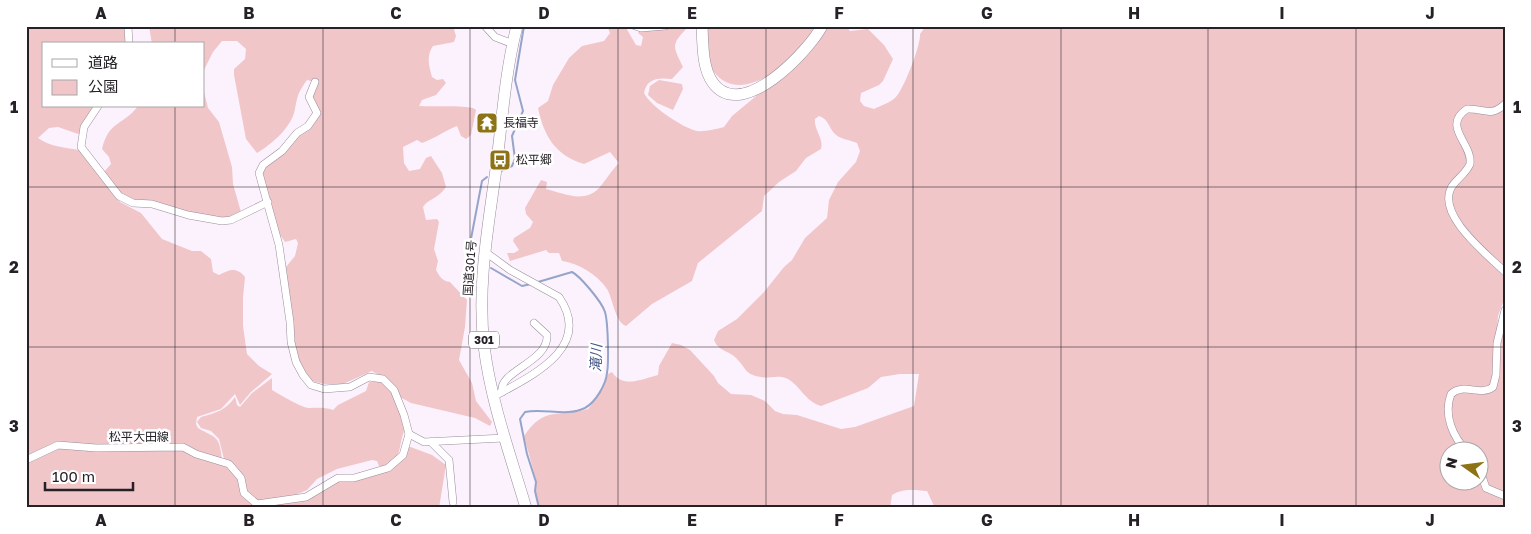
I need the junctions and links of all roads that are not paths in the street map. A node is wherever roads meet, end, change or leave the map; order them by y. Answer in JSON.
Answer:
{"nodes":[{"id":1,"x":128,"y":26,"type":"edge"},
{"id":2,"x":485,"y":26,"type":"edge"},
{"id":3,"x":517,"y":26,"type":"edge"},
{"id":4,"x":635,"y":26,"type":"edge"},
{"id":5,"x":666,"y":26,"type":"edge"},
{"id":6,"x":702,"y":26,"type":"edge"},
{"id":7,"x":822,"y":26,"type":"edge"},
{"id":8,"x":129,"y":42,"type":"edge"},
{"id":9,"x":513,"y":44,"type":"junction"},
{"id":10,"x":315,"y":82,"type":"dead end"},
{"id":11,"x":1505,"y":104,"type":"edge"},
{"id":12,"x":97,"y":108,"type":"edge"},
{"id":13,"x":268,"y":202,"type":"junction"},
{"id":14,"x":484,"y":251,"type":"junction"},
{"id":15,"x":1505,"y":272,"type":"edge"},
{"id":16,"x":1505,"y":310,"type":"edge"},
{"id":17,"x":534,"y":324,"type":"dead end"},
{"id":18,"x":498,"y":395,"type":"junction"},
{"id":19,"x":409,"y":434,"type":"junction"},
{"id":20,"x":504,"y":438,"type":"junction"},
{"id":21,"x":431,"y":442,"type":"junction"},
{"id":22,"x":1459,"y":442,"type":"edge"},
{"id":23,"x":26,"y":460,"type":"edge"},
{"id":24,"x":1488,"y":489,"type":"edge"},
{"id":25,"x":1505,"y":496,"type":"edge"},
{"id":26,"x":453,"y":502,"type":"dead end"},
{"id":27,"x":526,"y":508,"type":"edge"}],
"edges":[{"from":1,"to":8,"type":"street"},
{"from":2,"to":9,"type":"street"},
{"from":3,"to":9,"type":"highway","name":"国道301号","number":"301"},
{"from":4,"to":5,"type":"street"},
{"from":6,"to":7,"type":"highway"},
{"from":9,"to":14,"type":"highway","name":"国道301号","number":"301"},
{"from":10,"to":13,"type":"street"},
{"from":11,"to":15,"type":"street"},
{"from":12,"to":13,"type":"street"},
{"from":13,"to":19,"type":"street"},
{"from":14,"to":18,"type":"highway","name":"国道301号","number":"301"},
{"from":14,"to":18,"type":"street"},
{"from":16,"to":22,"type":"street"},
{"from":17,"to":18,"type":"street"},
{"from":18,"to":20,"type":"highway","name":"国道301号","number":"301"},
{"from":19,"to":21,"type":"street"},
{"from":19,"to":23,"type":"street","name":"松平大田線"},
{"from":20,"to":21,"type":"street"},
{"from":20,"to":27,"type":"highway","name":"国道301号","number":"301"},
{"from":21,"to":26,"type":"street"},
{"from":24,"to":25,"type":"street"}]}
